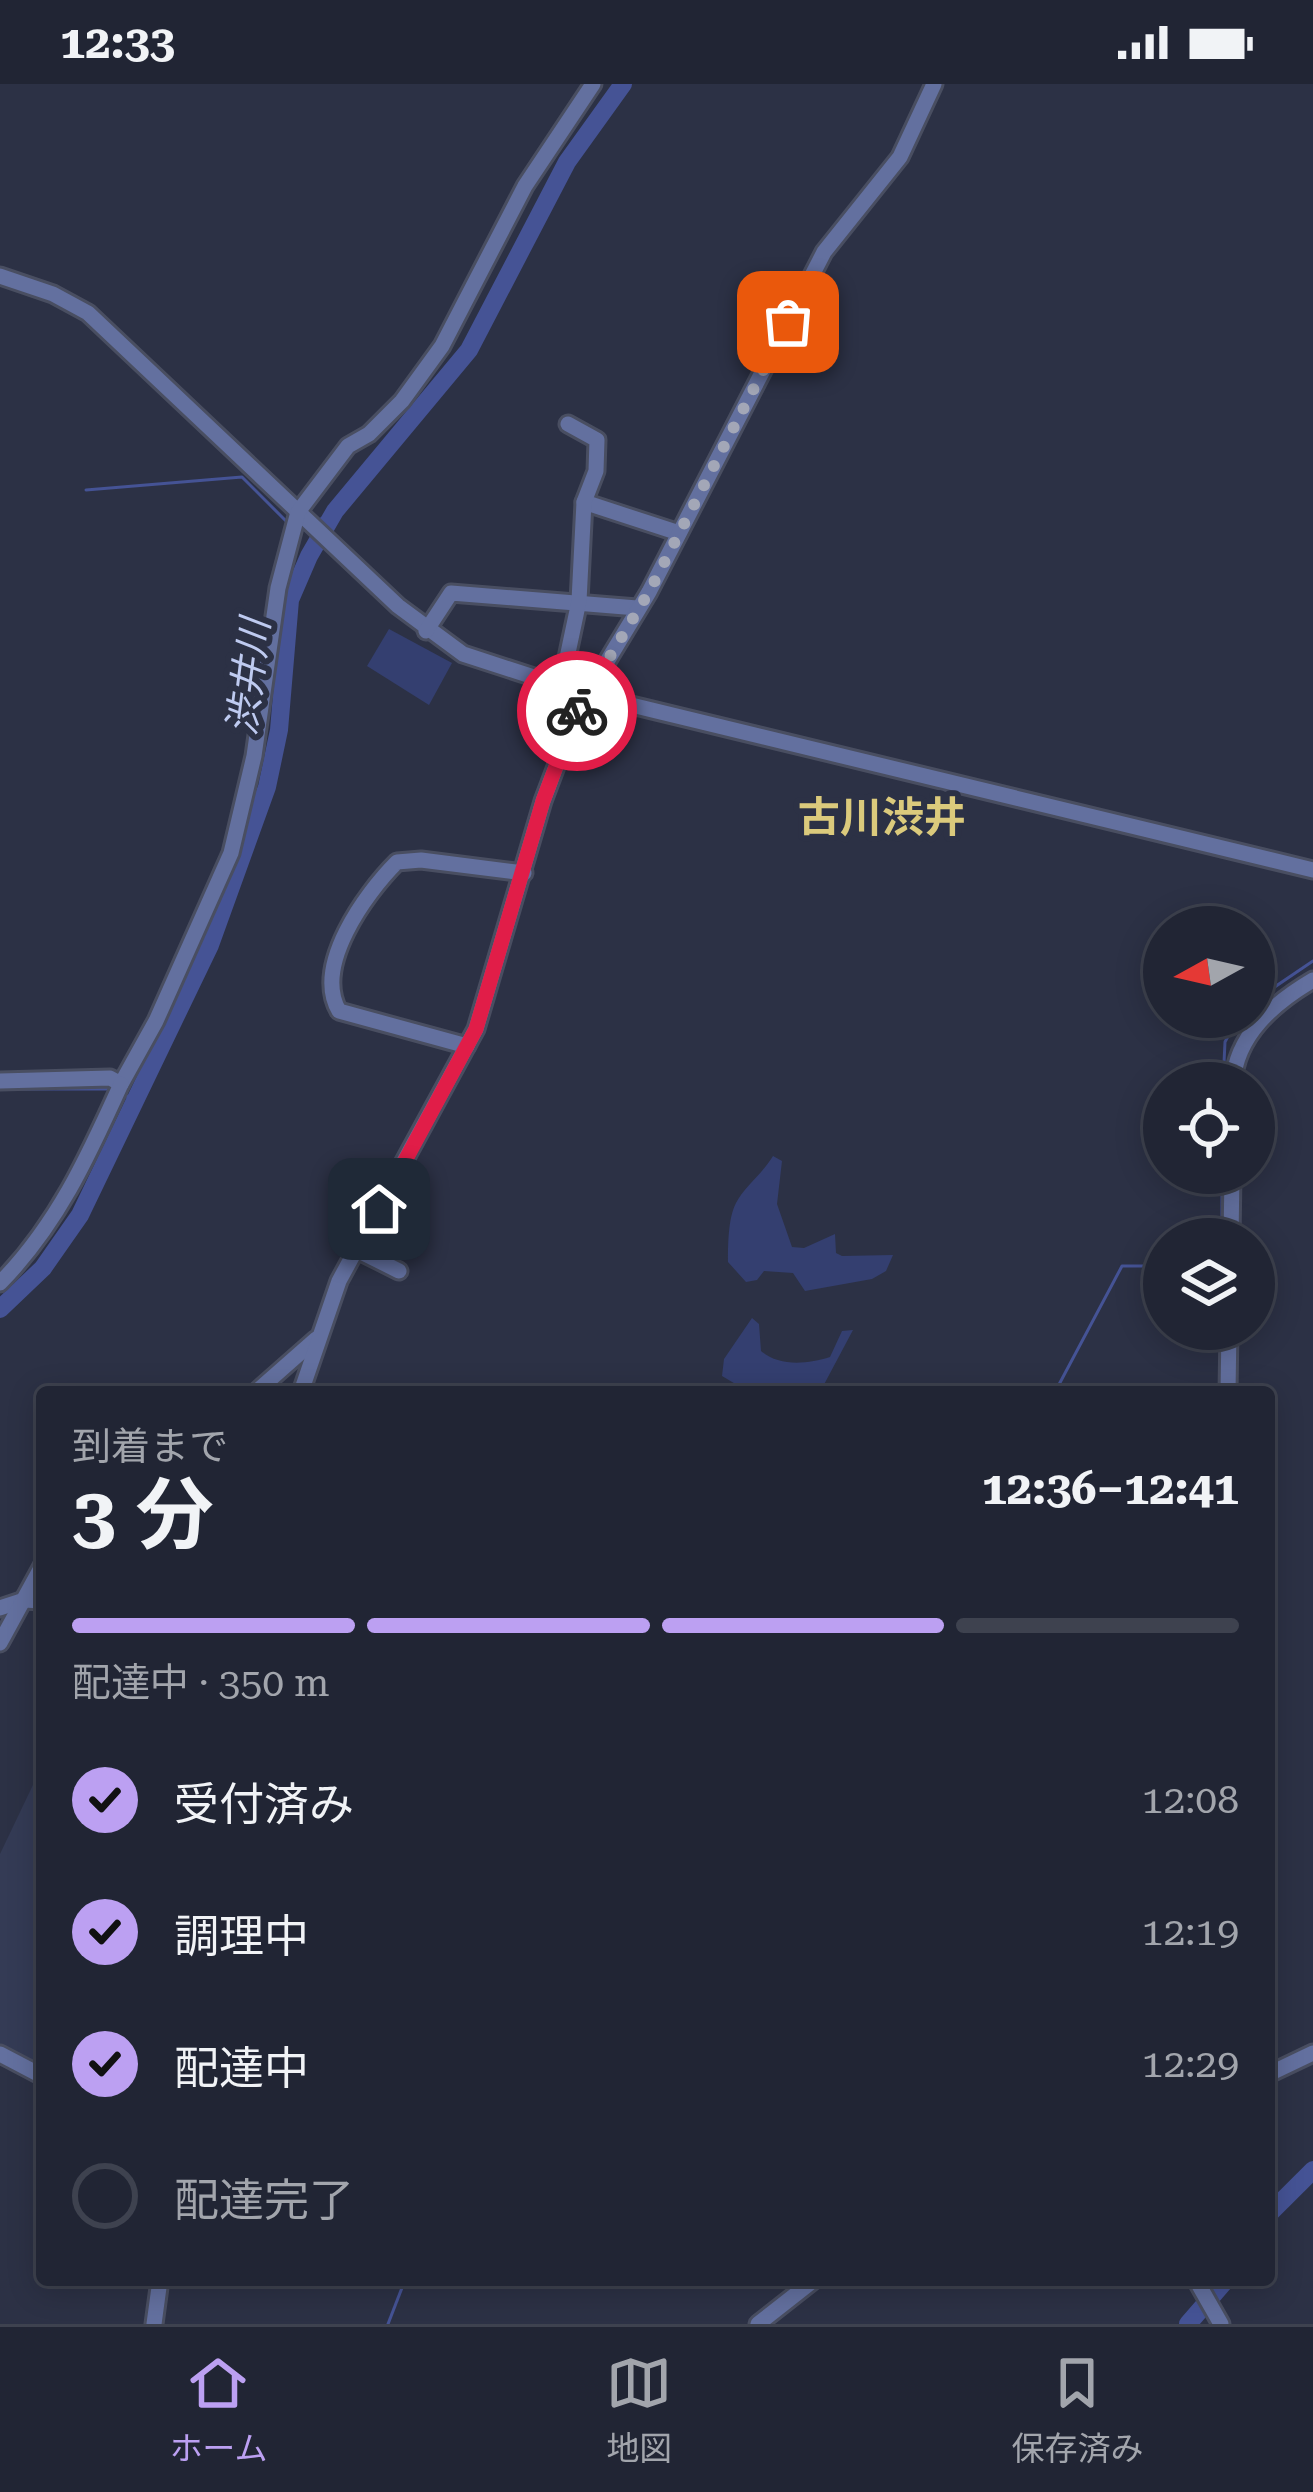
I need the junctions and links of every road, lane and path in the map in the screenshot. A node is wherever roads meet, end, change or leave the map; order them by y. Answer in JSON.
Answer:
{"nodes":[{"id":1,"x":593,"y":84,"type":"edge"},
{"id":2,"x":934,"y":84,"type":"edge"},
{"id":3,"x":0,"y":276,"type":"edge"},
{"id":4,"x":568,"y":424,"type":"dead end"},
{"id":5,"x":584,"y":502,"type":"junction"},
{"id":6,"x":300,"y":514,"type":"junction"},
{"id":7,"x":679,"y":533,"type":"junction"},
{"id":8,"x":579,"y":604,"type":"junction"},
{"id":9,"x":637,"y":608,"type":"junction"},
{"id":10,"x":426,"y":631,"type":"junction"},
{"id":11,"x":561,"y":686,"type":"junction"},
{"id":12,"x":586,"y":694,"type":"junction"},
{"id":13,"x":1313,"y":869,"type":"edge"},
{"id":14,"x":524,"y":873,"type":"junction"},
{"id":15,"x":1313,"y":980,"type":"edge"},
{"id":16,"x":467,"y":1046,"type":"junction"},
{"id":17,"x":1238,"y":1062,"type":"edge"},
{"id":18,"x":0,"y":1081,"type":"edge"},
{"id":19,"x":121,"y":1084,"type":"junction"},
{"id":20,"x":357,"y":1250,"type":"junction"},
{"id":21,"x":399,"y":1271,"type":"dead end"},
{"id":22,"x":0,"y":1283,"type":"edge"},
{"id":23,"x":316,"y":1340,"type":"junction"},
{"id":24,"x":1229,"y":1350,"type":"edge"},
{"id":25,"x":263,"y":1386,"type":"edge"},
{"id":26,"x":303,"y":1386,"type":"edge"},
{"id":27,"x":1228,"y":1386,"type":"edge"},
{"id":28,"x":33,"y":1600,"type":"edge"},
{"id":29,"x":0,"y":1608,"type":"edge"},
{"id":30,"x":0,"y":1642,"type":"edge"},
{"id":31,"x":1313,"y":2053,"type":"edge"},
{"id":32,"x":0,"y":2054,"type":"edge"},
{"id":33,"x":1275,"y":2071,"type":"edge"},
{"id":34,"x":36,"y":2073,"type":"edge"},
{"id":35,"x":159,"y":2286,"type":"edge"},
{"id":36,"x":806,"y":2286,"type":"edge"},
{"id":37,"x":1198,"y":2286,"type":"edge"},
{"id":38,"x":154,"y":2324,"type":"edge"},
{"id":39,"x":758,"y":2324,"type":"edge"},
{"id":40,"x":1221,"y":2324,"type":"edge"}],
"edges":[{"from":1,"to":6,"type":"street"},
{"from":2,"to":7,"type":"street"},
{"from":3,"to":6,"type":"street"},
{"from":4,"to":5,"type":"street"},
{"from":5,"to":7,"type":"street"},
{"from":5,"to":8,"type":"street"},
{"from":6,"to":10,"type":"street"},
{"from":6,"to":19,"type":"street"},
{"from":7,"to":9,"type":"street"},
{"from":8,"to":9,"type":"street"},
{"from":8,"to":10,"type":"street"},
{"from":8,"to":11,"type":"street"},
{"from":9,"to":12,"type":"street"},
{"from":10,"to":11,"type":"street"},
{"from":11,"to":12,"type":"street"},
{"from":12,"to":13,"type":"street"},
{"from":12,"to":14,"type":"street"},
{"from":14,"to":16,"type":"street"},
{"from":14,"to":16,"type":"street"},
{"from":15,"to":17,"type":"street"},
{"from":16,"to":20,"type":"street"},
{"from":18,"to":19,"type":"street"},
{"from":19,"to":22,"type":"street"},
{"from":20,"to":21,"type":"street"},
{"from":20,"to":23,"type":"street"},
{"from":23,"to":25,"type":"street"},
{"from":23,"to":26,"type":"street"},
{"from":24,"to":27,"type":"street"},
{"from":28,"to":29,"type":"street"},
{"from":28,"to":30,"type":"street"},
{"from":31,"to":33,"type":"street"},
{"from":32,"to":34,"type":"street"},
{"from":35,"to":38,"type":"street"},
{"from":36,"to":39,"type":"street"},
{"from":37,"to":40,"type":"street"}]}
